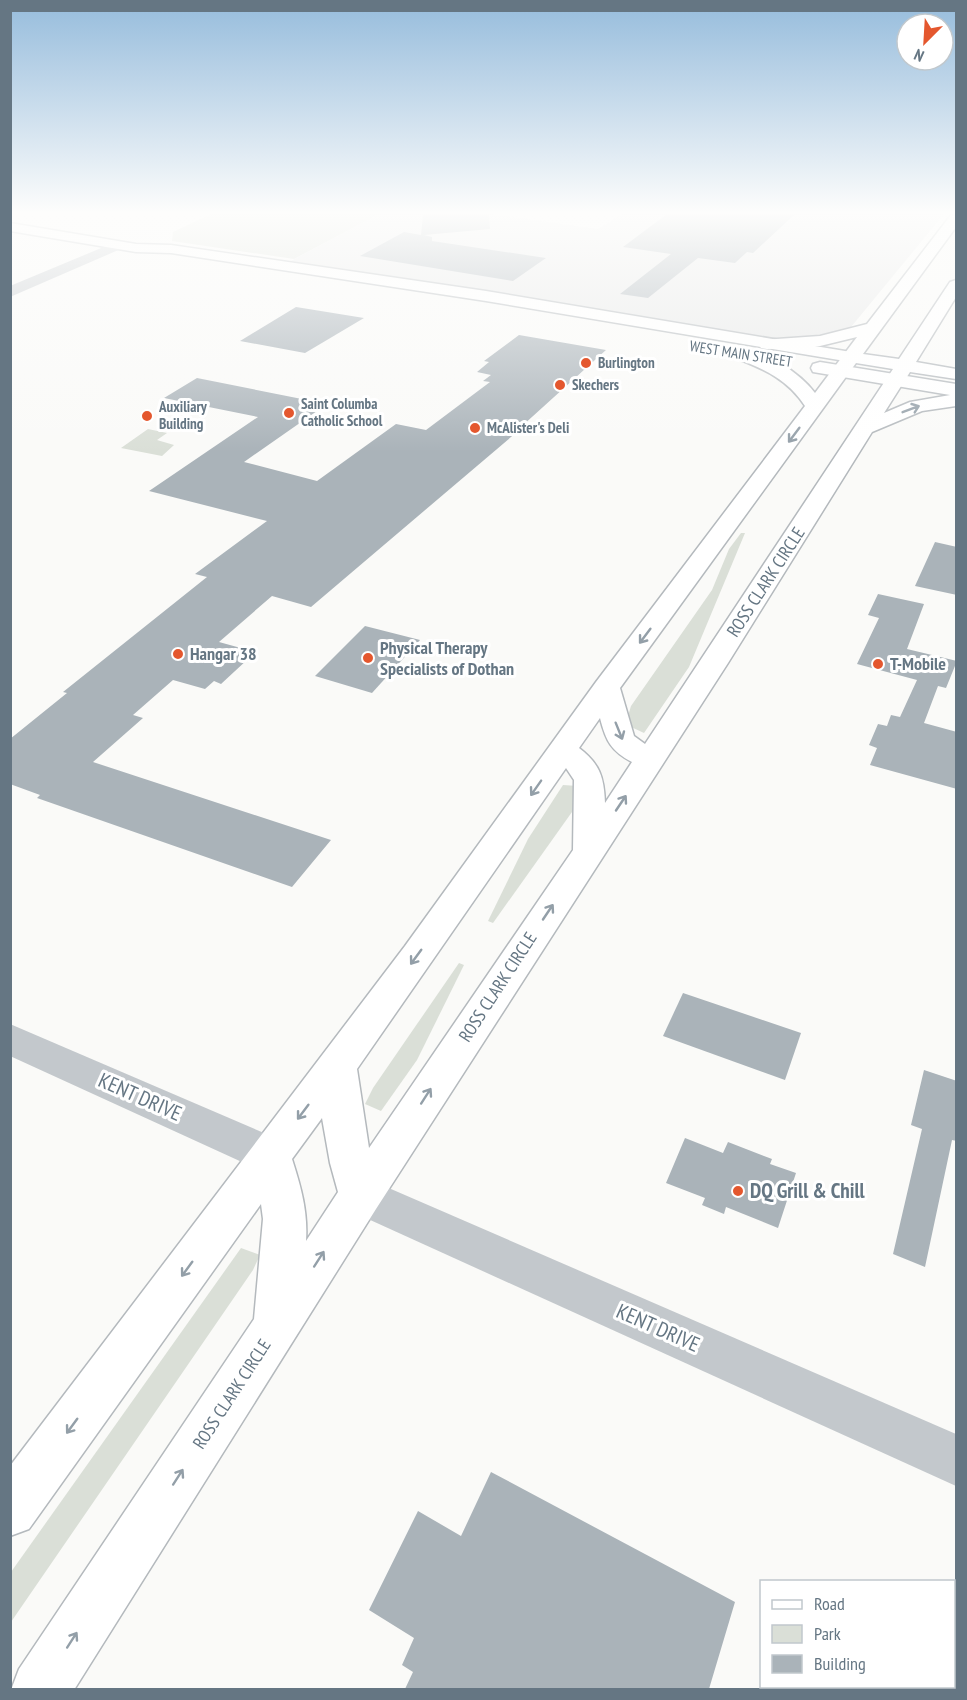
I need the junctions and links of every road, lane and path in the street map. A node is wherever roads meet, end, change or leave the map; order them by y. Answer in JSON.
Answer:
{"nodes":[{"id":1,"x":378,"y":293,"type":"edge"},
{"id":2,"x":468,"y":293,"type":"edge"},
{"id":3,"x":900,"y":293,"type":"edge"},
{"id":4,"x":952,"y":293,"type":"edge"},
{"id":5,"x":873,"y":328,"type":"junction"},
{"id":6,"x":924,"y":337,"type":"junction"},
{"id":7,"x":767,"y":344,"type":"junction"},
{"id":8,"x":744,"y":355,"type":"junction"},
{"id":9,"x":846,"y":364,"type":"junction"},
{"id":10,"x":957,"y":364,"type":"edge"},
{"id":11,"x":900,"y":373,"type":"junction"},
{"id":12,"x":957,"y":374,"type":"edge"},
{"id":13,"x":957,"y":390,"type":"edge"},
{"id":14,"x":957,"y":400,"type":"edge"},
{"id":15,"x":815,"y":407,"type":"junction"},
{"id":16,"x":867,"y":427,"type":"junction"},
{"id":17,"x":606,"y":688,"type":"junction"},
{"id":18,"x":562,"y":750,"type":"junction"},
{"id":19,"x":650,"y":759,"type":"junction"},
{"id":20,"x":589,"y":851,"type":"junction"},
{"id":21,"x":10,"y":1039,"type":"edge"},
{"id":22,"x":338,"y":1065,"type":"junction"},
{"id":23,"x":270,"y":1155,"type":"junction"},
{"id":24,"x":361,"y":1195,"type":"junction"},
{"id":25,"x":276,"y":1326,"type":"junction"},
{"id":26,"x":957,"y":1460,"type":"edge"},
{"id":27,"x":10,"y":1510,"type":"edge"},
{"id":28,"x":40,"y":1689,"type":"edge"}],
"edges":[{"from":1,"to":8,"type":"main road","name":"WEST MAIN STREET"},
{"from":2,"to":7,"type":"main road","name":"WEST MAIN STREET"},
{"from":3,"to":5,"type":"main road"},
{"from":4,"to":6,"type":"main road","name":"ROSS CLARK CIRCLE"},
{"from":5,"to":7,"type":"main road"},
{"from":5,"to":9,"type":"main road"},
{"from":6,"to":10,"type":"main road"},
{"from":6,"to":11,"type":"main road","name":"ROSS CLARK CIRCLE"},
{"from":7,"to":9,"type":"main road","name":"WEST MAIN STREET"},
{"from":8,"to":9,"type":"main road","name":"WEST MAIN STREET"},
{"from":8,"to":15,"type":"main road"},
{"from":9,"to":11,"type":"main road","name":"WEST MAIN STREET"},
{"from":9,"to":15,"type":"main road"},
{"from":11,"to":12,"type":"main road","name":"WEST MAIN STREET"},
{"from":11,"to":13,"type":"main road","name":"WEST MAIN STREET"},
{"from":11,"to":16,"type":"main road","name":"ROSS CLARK CIRCLE"},
{"from":16,"to":14,"type":"main road","one_way":true},
{"from":15,"to":17,"type":"main road","one_way":true},
{"from":16,"to":19,"type":"main road","name":"ROSS CLARK CIRCLE"},
{"from":17,"to":18,"type":"main road"},
{"from":17,"to":19,"type":"main road","one_way":true},
{"from":18,"to":20,"type":"main road"},
{"from":18,"to":22,"type":"main road","one_way":true},
{"from":20,"to":19,"type":"main road","name":"ROSS CLARK CIRCLE","one_way":true},
{"from":24,"to":20,"type":"main road","name":"ROSS CLARK CIRCLE","one_way":true},
{"from":21,"to":23,"type":"street","name":"KENT DRIVE"},
{"from":22,"to":23,"type":"main road","one_way":true},
{"from":22,"to":24,"type":"main road"},
{"from":23,"to":25,"type":"main road"},
{"from":23,"to":27,"type":"main road","one_way":true},
{"from":25,"to":24,"type":"main road","name":"ROSS CLARK CIRCLE","one_way":true},
{"from":24,"to":26,"type":"street","name":"KENT DRIVE"},
{"from":28,"to":25,"type":"main road","name":"ROSS CLARK CIRCLE","one_way":true}]}
